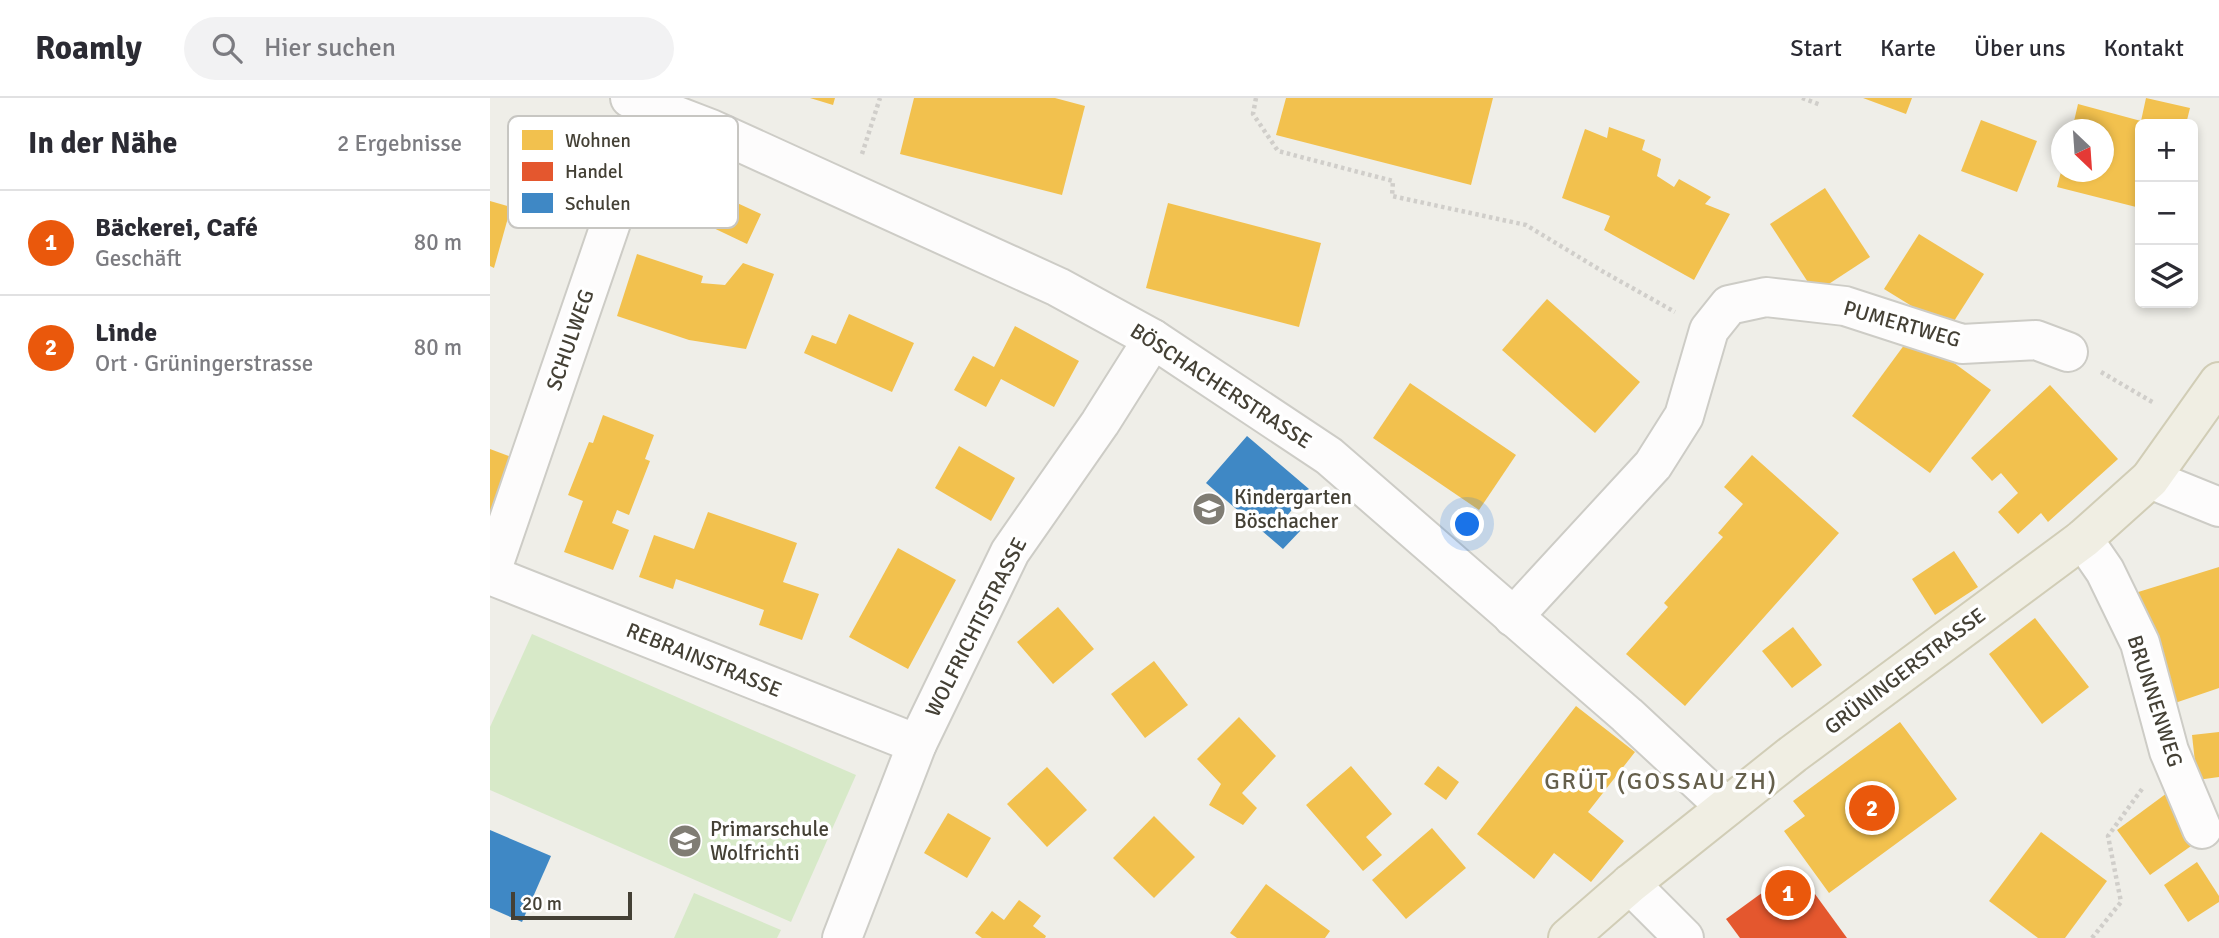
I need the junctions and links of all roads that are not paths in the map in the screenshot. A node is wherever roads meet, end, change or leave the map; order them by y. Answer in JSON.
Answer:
{"nodes":[{"id":1,"x":641,"y":102,"type":"edge"},
{"id":2,"x":677,"y":116,"type":"edge"},
{"id":3,"x":738,"y":141,"type":"edge"},
{"id":4,"x":601,"y":228,"type":"edge"},
{"id":5,"x":1153,"y":339,"type":"junction"},
{"id":6,"x":2068,"y":352,"type":"road end"},
{"id":7,"x":2219,"y":382,"type":"edge"},
{"id":8,"x":2150,"y":479,"type":"junction"},
{"id":9,"x":2219,"y":507,"type":"edge"},
{"id":10,"x":2083,"y":540,"type":"junction"},
{"id":11,"x":490,"y":575,"type":"edge"},
{"id":12,"x":1513,"y":617,"type":"junction"},
{"id":13,"x":917,"y":744,"type":"junction"},
{"id":14,"x":1726,"y":807,"type":"junction"},
{"id":15,"x":2202,"y":829,"type":"dead end"},
{"id":16,"x":1630,"y":884,"type":"junction"},
{"id":17,"x":842,"y":938,"type":"edge"},
{"id":18,"x":1568,"y":938,"type":"edge"},
{"id":19,"x":1684,"y":938,"type":"edge"}],
"edges":[{"from":1,"to":2,"type":"street","name":"BÖSCHACHERSTRASSE"},
{"from":3,"to":5,"type":"street","name":"BÖSCHACHERSTRASSE"},
{"from":4,"to":11,"type":"street","name":"SCHULWEG"},
{"from":5,"to":12,"type":"street","name":"BÖSCHACHERSTRASSE"},
{"from":5,"to":13,"type":"street","name":"WOLFRICHTISTRASSE"},
{"from":6,"to":12,"type":"street","name":"PUMERTWEG"},
{"from":7,"to":8,"type":"main road","name":"GRÜNINGERSTRASSE"},
{"from":8,"to":9,"type":"street"},
{"from":8,"to":10,"type":"main road","name":"GRÜNINGERSTRASSE"},
{"from":10,"to":14,"type":"main road","name":"GRÜNINGERSTRASSE"},
{"from":10,"to":15,"type":"street","name":"BRUNNENWEG"},
{"from":11,"to":13,"type":"street","name":"REBRAINSTRASSE"},
{"from":12,"to":14,"type":"street","name":"BÖSCHACHERSTRASSE"},
{"from":13,"to":17,"type":"street","name":"WOLFRICHTISTRASSE"},
{"from":14,"to":16,"type":"main road","name":"GRÜNINGERSTRASSE"},
{"from":16,"to":18,"type":"main road","name":"GRÜNINGERSTRASSE"},
{"from":16,"to":19,"type":"street"}]}
